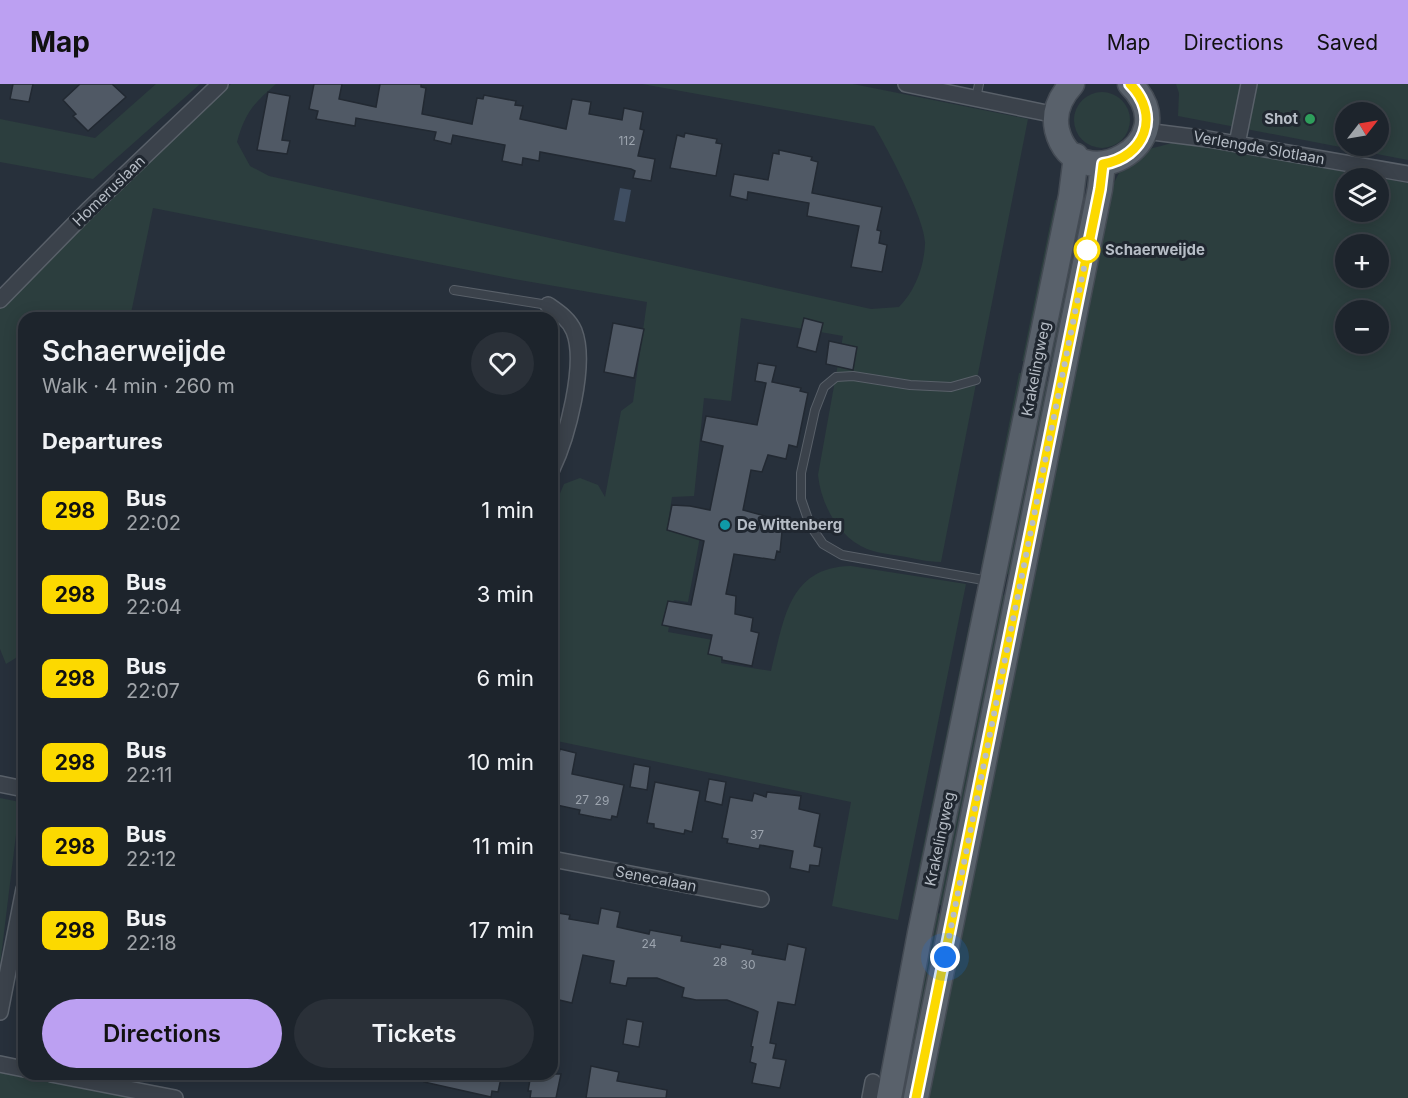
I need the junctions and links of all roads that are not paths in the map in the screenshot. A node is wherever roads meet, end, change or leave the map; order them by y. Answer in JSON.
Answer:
{"nodes":[{"id":1,"x":220,"y":84,"type":"edge"},
{"id":2,"x":906,"y":84,"type":"edge"},
{"id":3,"x":1072,"y":84,"type":"edge"},
{"id":4,"x":1130,"y":84,"type":"edge"},
{"id":5,"x":1249,"y":84,"type":"edge"},
{"id":6,"x":978,"y":91,"type":"edge"},
{"id":7,"x":1056,"y":115,"type":"junction"},
{"id":8,"x":1145,"y":131,"type":"junction"},
{"id":9,"x":1237,"y":144,"type":"junction"},
{"id":10,"x":1076,"y":156,"type":"junction"},
{"id":11,"x":1103,"y":164,"type":"junction"},
{"id":12,"x":1408,"y":174,"type":"edge"},
{"id":13,"x":454,"y":290,"type":"dead end"},
{"id":14,"x":0,"y":300,"type":"edge"},
{"id":15,"x":548,"y":305,"type":"joint"},
{"id":16,"x":976,"y":380,"type":"dead end"},
{"id":17,"x":558,"y":450,"type":"edge"},
{"id":18,"x":993,"y":581,"type":"junction"},
{"id":19,"x":1020,"y":586,"type":"junction"},
{"id":20,"x":0,"y":784,"type":"edge"},
{"id":21,"x":18,"y":788,"type":"edge"},
{"id":22,"x":558,"y":860,"type":"edge"},
{"id":23,"x":761,"y":899,"type":"dead end"},
{"id":24,"x":18,"y":920,"type":"edge"},
{"id":25,"x":0,"y":1012,"type":"edge"},
{"id":26,"x":0,"y":1064,"type":"edge"},
{"id":27,"x":18,"y":1068,"type":"edge"},
{"id":28,"x":82,"y":1080,"type":"edge"},
{"id":29,"x":881,"y":1090,"type":"edge"},
{"id":30,"x":175,"y":1098,"type":"edge"},
{"id":31,"x":870,"y":1098,"type":"edge"},
{"id":32,"x":916,"y":1098,"type":"edge"}],
"edges":[{"from":1,"to":14,"type":"street","name":"Homeruslaan"},
{"from":2,"to":6,"type":"street"},
{"from":3,"to":7,"type":"main road"},
{"from":4,"to":8,"type":"main road"},
{"from":5,"to":9,"type":"street"},
{"from":6,"to":7,"type":"street"},
{"from":7,"to":10,"type":"main road"},
{"from":8,"to":9,"type":"street","name":"Verlengde Slotlaan"},
{"from":8,"to":11,"type":"main road"},
{"from":9,"to":12,"type":"street","name":"Verlengde Slotlaan"},
{"from":10,"to":11,"type":"main road"},
{"from":10,"to":18,"type":"main road","name":"Krakelingweg"},
{"from":11,"to":19,"type":"main road","name":"Krakelingweg"},
{"from":13,"to":15,"type":"lane"},
{"from":15,"to":17,"type":"street"},
{"from":16,"to":18,"type":"lane"},
{"from":18,"to":19,"type":"street"},
{"from":18,"to":29,"type":"main road","name":"Krakelingweg"},
{"from":19,"to":32,"type":"main road","name":"Krakelingweg"},
{"from":20,"to":21,"type":"street"},
{"from":22,"to":23,"type":"street","name":"Senecalaan"},
{"from":24,"to":25,"type":"street"},
{"from":26,"to":27,"type":"street"},
{"from":28,"to":30,"type":"street"},
{"from":29,"to":31,"type":"street","name":"Krakelingweg"}]}
